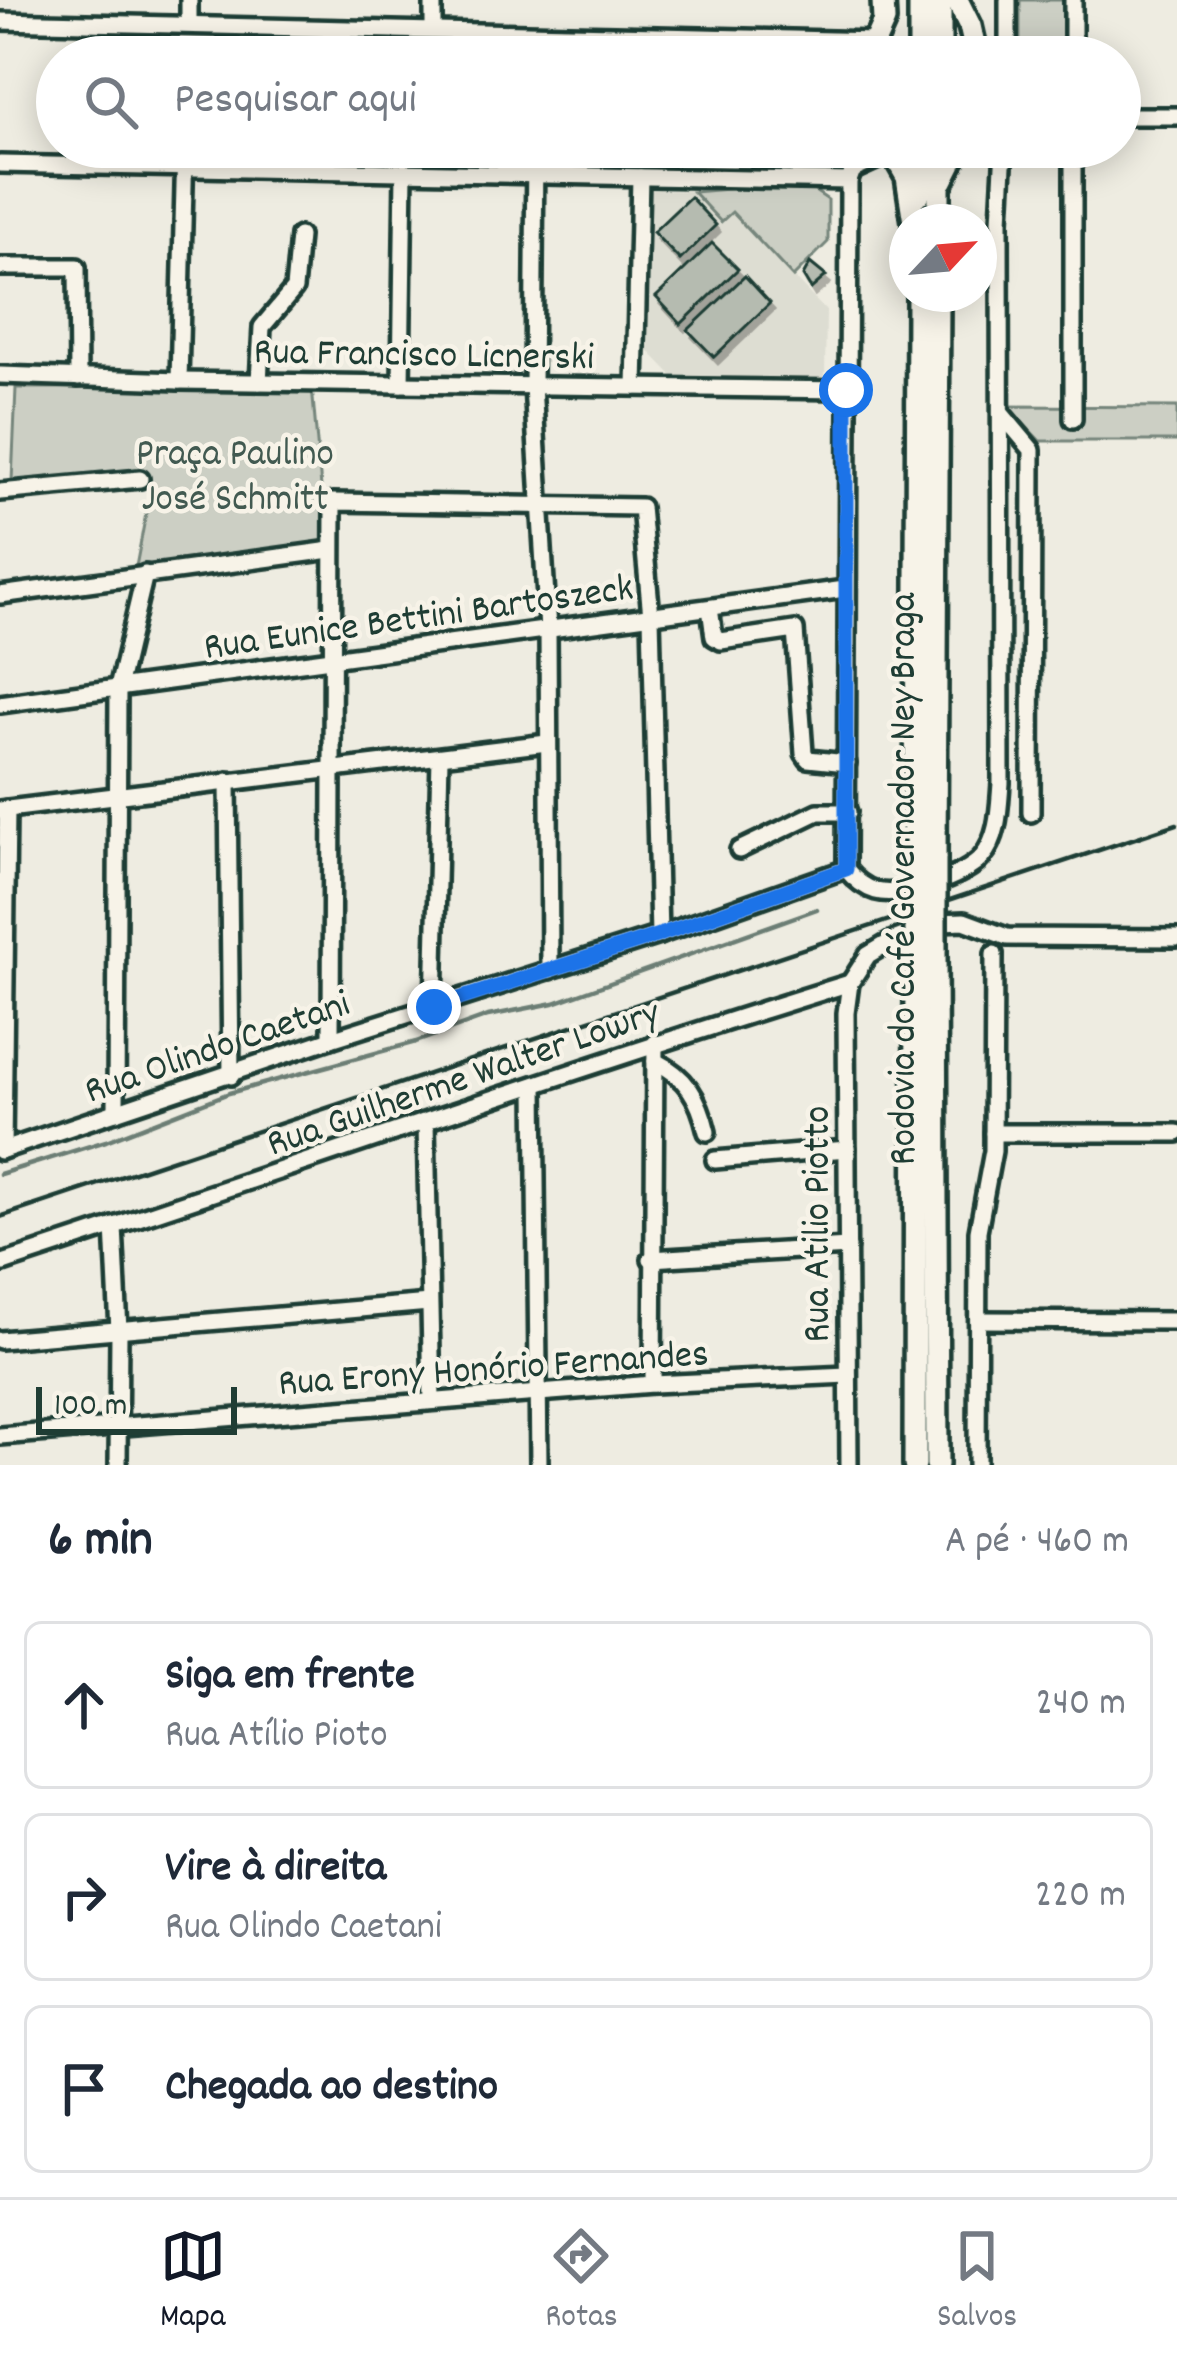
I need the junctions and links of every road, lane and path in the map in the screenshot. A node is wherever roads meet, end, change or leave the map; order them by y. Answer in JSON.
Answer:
{"nodes":[{"id":1,"x":7,"y":0,"type":"edge"},
{"id":2,"x":189,"y":0,"type":"edge"},
{"id":3,"x":433,"y":0,"type":"edge"},
{"id":4,"x":883,"y":0,"type":"edge"},
{"id":5,"x":920,"y":0,"type":"edge"},
{"id":6,"x":940,"y":0,"type":"edge"},
{"id":7,"x":957,"y":0,"type":"edge"},
{"id":8,"x":1008,"y":0,"type":"edge"},
{"id":9,"x":1073,"y":0,"type":"edge"},
{"id":10,"x":3,"y":21,"type":"edge"},
{"id":11,"x":189,"y":24,"type":"junction"},
{"id":12,"x":433,"y":30,"type":"junction"},
{"id":13,"x":573,"y":36,"type":"edge"},
{"id":14,"x":879,"y":36,"type":"edge"},
{"id":15,"x":920,"y":36,"type":"edge"},
{"id":16,"x":940,"y":36,"type":"edge"},
{"id":17,"x":972,"y":36,"type":"edge"},
{"id":18,"x":1008,"y":36,"type":"edge"},
{"id":19,"x":1073,"y":36,"type":"edge"},
{"id":20,"x":1141,"y":116,"type":"edge"},
{"id":21,"x":1177,"y":116,"type":"edge"},
{"id":22,"x":0,"y":164,"type":"edge"},
{"id":23,"x":36,"y":164,"type":"edge"},
{"id":24,"x":185,"y":168,"type":"edge"},
{"id":25,"x":258,"y":168,"type":"edge"},
{"id":26,"x":536,"y":168,"type":"edge"},
{"id":27,"x":800,"y":168,"type":"edge"},
{"id":28,"x":854,"y":168,"type":"edge"},
{"id":29,"x":907,"y":168,"type":"edge"},
{"id":30,"x":939,"y":168,"type":"edge"},
{"id":31,"x":948,"y":168,"type":"edge"},
{"id":32,"x":1004,"y":168,"type":"edge"},
{"id":33,"x":1073,"y":168,"type":"edge"},
{"id":34,"x":404,"y":172,"type":"junction"},
{"id":35,"x":536,"y":174,"type":"junction"},
{"id":36,"x":640,"y":177,"type":"junction"},
{"id":37,"x":939,"y":187,"type":"junction"},
{"id":38,"x":913,"y":204,"type":"edge"},
{"id":39,"x":939,"y":204,"type":"edge"},
{"id":40,"x":299,"y":236,"type":"dead end"},
{"id":41,"x":0,"y":267,"type":"edge"},
{"id":42,"x":918,"y":312,"type":"edge"},
{"id":43,"x":938,"y":312,"type":"edge"},
{"id":44,"x":0,"y":375,"type":"edge"},
{"id":45,"x":78,"y":378,"type":"junction"},
{"id":46,"x":178,"y":381,"type":"junction"},
{"id":47,"x":259,"y":382,"type":"junction"},
{"id":48,"x":401,"y":384,"type":"junction"},
{"id":49,"x":532,"y":386,"type":"junction"},
{"id":50,"x":635,"y":387,"type":"junction"},
{"id":51,"x":846,"y":390,"type":"junction"},
{"id":52,"x":1000,"y":413,"type":"junction"},
{"id":53,"x":1073,"y":418,"type":"dead end"},
{"id":54,"x":140,"y":479,"type":"dead end"},
{"id":55,"x":0,"y":492,"type":"edge"},
{"id":56,"x":538,"y":505,"type":"junction"},
{"id":57,"x":331,"y":550,"type":"junction"},
{"id":58,"x":145,"y":574,"type":"junction"},
{"id":59,"x":845,"y":589,"type":"junction"},
{"id":60,"x":0,"y":595,"type":"edge"},
{"id":61,"x":710,"y":608,"type":"junction"},
{"id":62,"x":651,"y":616,"type":"junction"},
{"id":63,"x":548,"y":630,"type":"junction"},
{"id":64,"x":332,"y":659,"type":"junction"},
{"id":65,"x":118,"y":688,"type":"junction"},
{"id":66,"x":0,"y":704,"type":"edge"},
{"id":67,"x":547,"y":743,"type":"junction"},
{"id":68,"x":440,"y":757,"type":"junction"},
{"id":69,"x":847,"y":763,"type":"junction"},
{"id":70,"x":330,"y":768,"type":"junction"},
{"id":71,"x":228,"y":781,"type":"junction"},
{"id":72,"x":118,"y":795,"type":"junction"},
{"id":73,"x":3,"y":810,"type":"edge"},
{"id":74,"x":848,"y":812,"type":"junction"},
{"id":75,"x":1030,"y":813,"type":"dead end"},
{"id":76,"x":740,"y":850,"type":"dead end"},
{"id":77,"x":925,"y":861,"type":"junction"},
{"id":78,"x":846,"y":869,"type":"junction"},
{"id":79,"x":659,"y":935,"type":"junction"},
{"id":80,"x":1177,"y":938,"type":"edge"},
{"id":81,"x":925,"y":952,"type":"junction"},
{"id":82,"x":994,"y":954,"type":"dead end"},
{"id":83,"x":550,"y":970,"type":"junction"},
{"id":84,"x":850,"y":983,"type":"junction"},
{"id":85,"x":434,"y":1007,"type":"junction"},
{"id":86,"x":331,"y":1039,"type":"junction"},
{"id":87,"x":655,"y":1043,"type":"junction"},
{"id":88,"x":655,"y":1061,"type":"junction"},
{"id":89,"x":231,"y":1076,"type":"junction"},
{"id":90,"x":535,"y":1085,"type":"junction"},
{"id":91,"x":116,"y":1112,"type":"junction"},
{"id":92,"x":426,"y":1123,"type":"junction"},
{"id":93,"x":707,"y":1132,"type":"dead end"},
{"id":94,"x":993,"y":1133,"type":"junction"},
{"id":95,"x":1177,"y":1133,"type":"edge"},
{"id":96,"x":847,"y":1149,"type":"junction"},
{"id":97,"x":2,"y":1151,"type":"edge"},
{"id":98,"x":715,"y":1160,"type":"dead end"},
{"id":99,"x":114,"y":1226,"type":"junction"},
{"id":100,"x":848,"y":1247,"type":"junction"},
{"id":101,"x":651,"y":1259,"type":"junction"},
{"id":102,"x":0,"y":1264,"type":"edge"},
{"id":103,"x":429,"y":1303,"type":"junction"},
{"id":104,"x":978,"y":1320,"type":"junction"},
{"id":105,"x":1177,"y":1322,"type":"edge"},
{"id":106,"x":119,"y":1331,"type":"junction"},
{"id":107,"x":0,"y":1340,"type":"edge"},
{"id":108,"x":848,"y":1375,"type":"junction"},
{"id":109,"x":652,"y":1384,"type":"junction"},
{"id":110,"x":538,"y":1393,"type":"junction"},
{"id":111,"x":431,"y":1400,"type":"junction"},
{"id":112,"x":118,"y":1429,"type":"junction"},
{"id":113,"x":0,"y":1436,"type":"edge"},
{"id":114,"x":118,"y":1465,"type":"edge"},
{"id":115,"x":538,"y":1465,"type":"edge"},
{"id":116,"x":849,"y":1465,"type":"edge"},
{"id":117,"x":915,"y":1465,"type":"edge"},
{"id":118,"x":937,"y":1465,"type":"edge"},
{"id":119,"x":977,"y":1465,"type":"edge"}],
"edges":[{"from":1,"to":10,"type":"street"},
{"from":2,"to":11,"type":"street"},
{"from":3,"to":12,"type":"street"},
{"from":4,"to":14,"type":"highway"},
{"from":5,"to":15,"type":"highway"},
{"from":6,"to":16,"type":"highway"},
{"from":7,"to":17,"type":"highway"},
{"from":8,"to":18,"type":"street"},
{"from":9,"to":19,"type":"street"},
{"from":10,"to":11,"type":"street"},
{"from":11,"to":12,"type":"street"},
{"from":12,"to":13,"type":"street"},
{"from":20,"to":21,"type":"street"},
{"from":22,"to":23,"type":"street"},
{"from":24,"to":46,"type":"street"},
{"from":25,"to":34,"type":"street"},
{"from":26,"to":35,"type":"street"},
{"from":27,"to":36,"type":"street"},
{"from":28,"to":51,"type":"street"},
{"from":29,"to":38,"type":"highway"},
{"from":30,"to":37,"type":"highway"},
{"from":31,"to":37,"type":"highway"},
{"from":32,"to":52,"type":"street"},
{"from":33,"to":53,"type":"street"},
{"from":34,"to":35,"type":"street"},
{"from":34,"to":48,"type":"street"},
{"from":35,"to":36,"type":"street"},
{"from":35,"to":49,"type":"street"},
{"from":36,"to":50,"type":"street"},
{"from":37,"to":39,"type":"highway"},
{"from":40,"to":47,"type":"street"},
{"from":41,"to":45,"type":"street"},
{"from":42,"to":77,"type":"highway","name":"Rodovia do Café Governador Ney Braga"},
{"from":43,"to":77,"type":"highway","name":"Rodovia do Café Governador Ney Braga"},
{"from":44,"to":45,"type":"street","name":"Rua Francisco Licnerski"},
{"from":45,"to":46,"type":"street","name":"Rua Francisco Licnerski"},
{"from":46,"to":47,"type":"street","name":"Rua Francisco Licnerski"},
{"from":47,"to":48,"type":"street","name":"Rua Francisco Licnerski"},
{"from":48,"to":49,"type":"street","name":"Rua Francisco Licnerski"},
{"from":49,"to":50,"type":"street","name":"Rua Francisco Licnerski"},
{"from":49,"to":56,"type":"street"},
{"from":50,"to":51,"type":"street","name":"Rua Francisco Licnerski"},
{"from":51,"to":59,"type":"street"},
{"from":52,"to":75,"type":"street"},
{"from":52,"to":78,"type":"street"},
{"from":54,"to":55,"type":"street"},
{"from":56,"to":57,"type":"street"},
{"from":56,"to":62,"type":"street"},
{"from":56,"to":63,"type":"street"},
{"from":57,"to":58,"type":"street"},
{"from":57,"to":64,"type":"street"},
{"from":58,"to":60,"type":"street"},
{"from":58,"to":65,"type":"street"},
{"from":59,"to":61,"type":"street","name":"Rua Eunice Bettini Bartoszeck"},
{"from":59,"to":69,"type":"street"},
{"from":61,"to":62,"type":"street","name":"Rua Eunice Bettini Bartoszeck"},
{"from":61,"to":69,"type":"street"},
{"from":62,"to":63,"type":"street","name":"Rua Eunice Bettini Bartoszeck"},
{"from":62,"to":79,"type":"street"},
{"from":63,"to":64,"type":"street","name":"Rua Eunice Bettini Bartoszeck"},
{"from":63,"to":67,"type":"street"},
{"from":64,"to":65,"type":"street","name":"Rua Eunice Bettini Bartoszeck"},
{"from":64,"to":70,"type":"street"},
{"from":65,"to":66,"type":"street","name":"Rua Eunice Bettini Bartoszeck"},
{"from":65,"to":72,"type":"street"},
{"from":67,"to":68,"type":"street"},
{"from":67,"to":83,"type":"street"},
{"from":68,"to":70,"type":"street"},
{"from":68,"to":85,"type":"street"},
{"from":69,"to":74,"type":"street"},
{"from":70,"to":71,"type":"street"},
{"from":70,"to":86,"type":"street"},
{"from":71,"to":72,"type":"street"},
{"from":71,"to":89,"type":"street"},
{"from":72,"to":73,"type":"street"},
{"from":72,"to":91,"type":"street"},
{"from":73,"to":97,"type":"street"},
{"from":74,"to":76,"type":"street"},
{"from":74,"to":78,"type":"street"},
{"from":77,"to":81,"type":"highway","name":"Rodovia do Café Governador Ney Braga","bridge":true},
{"from":78,"to":79,"type":"street","name":"Rua Olindo Caetani"},
{"from":79,"to":83,"type":"street","name":"Rua Olindo Caetani"},
{"from":80,"to":84,"type":"street","name":"Rua Guilherme Walter Lowry"},
{"from":81,"to":117,"type":"highway","name":"Rodovia do Café Governador Ney Braga"},
{"from":81,"to":118,"type":"highway","name":"Rodovia do Café Governador Ney Braga"},
{"from":82,"to":94,"type":"street"},
{"from":83,"to":85,"type":"street","name":"Rua Olindo Caetani"},
{"from":84,"to":87,"type":"street","name":"Rua Guilherme Walter Lowry"},
{"from":84,"to":96,"type":"street","name":"Rua Atilio Piotto"},
{"from":85,"to":86,"type":"street","name":"Rua Olindo Caetani"},
{"from":86,"to":89,"type":"street","name":"Rua Olindo Caetani"},
{"from":87,"to":88,"type":"street"},
{"from":87,"to":90,"type":"street","name":"Rua Guilherme Walter Lowry"},
{"from":88,"to":93,"type":"street"},
{"from":88,"to":101,"type":"street"},
{"from":89,"to":91,"type":"street","name":"Rua Olindo Caetani"},
{"from":90,"to":92,"type":"street","name":"Rua Guilherme Walter Lowry"},
{"from":90,"to":110,"type":"street"},
{"from":91,"to":97,"type":"street","name":"Rua Olindo Caetani"},
{"from":92,"to":99,"type":"street","name":"Rua Guilherme Walter Lowry"},
{"from":92,"to":103,"type":"street"},
{"from":94,"to":95,"type":"street"},
{"from":94,"to":104,"type":"street"},
{"from":96,"to":98,"type":"street"},
{"from":96,"to":100,"type":"street","name":"Rua Atilio Piotto"},
{"from":99,"to":102,"type":"street","name":"Rua Guilherme Walter Lowry"},
{"from":99,"to":106,"type":"street"},
{"from":100,"to":101,"type":"street"},
{"from":100,"to":108,"type":"street","name":"Rua Atilio Piotto"},
{"from":101,"to":109,"type":"street"},
{"from":103,"to":106,"type":"street"},
{"from":103,"to":111,"type":"street"},
{"from":104,"to":105,"type":"street"},
{"from":104,"to":119,"type":"street"},
{"from":106,"to":107,"type":"street"},
{"from":106,"to":112,"type":"street"},
{"from":108,"to":109,"type":"street","name":"Rua Erony Honório Fernandes"},
{"from":108,"to":116,"type":"street","name":"Rua Atilio Piotto"},
{"from":109,"to":110,"type":"street","name":"Rua Erony Honório Fernandes"},
{"from":110,"to":111,"type":"street","name":"Rua Erony Honório Fernandes"},
{"from":110,"to":115,"type":"street"},
{"from":111,"to":112,"type":"street","name":"Rua Erony Honório Fernandes"},
{"from":112,"to":113,"type":"street","name":"Rua Erony Honório Fernandes"},
{"from":112,"to":114,"type":"street"}]}
